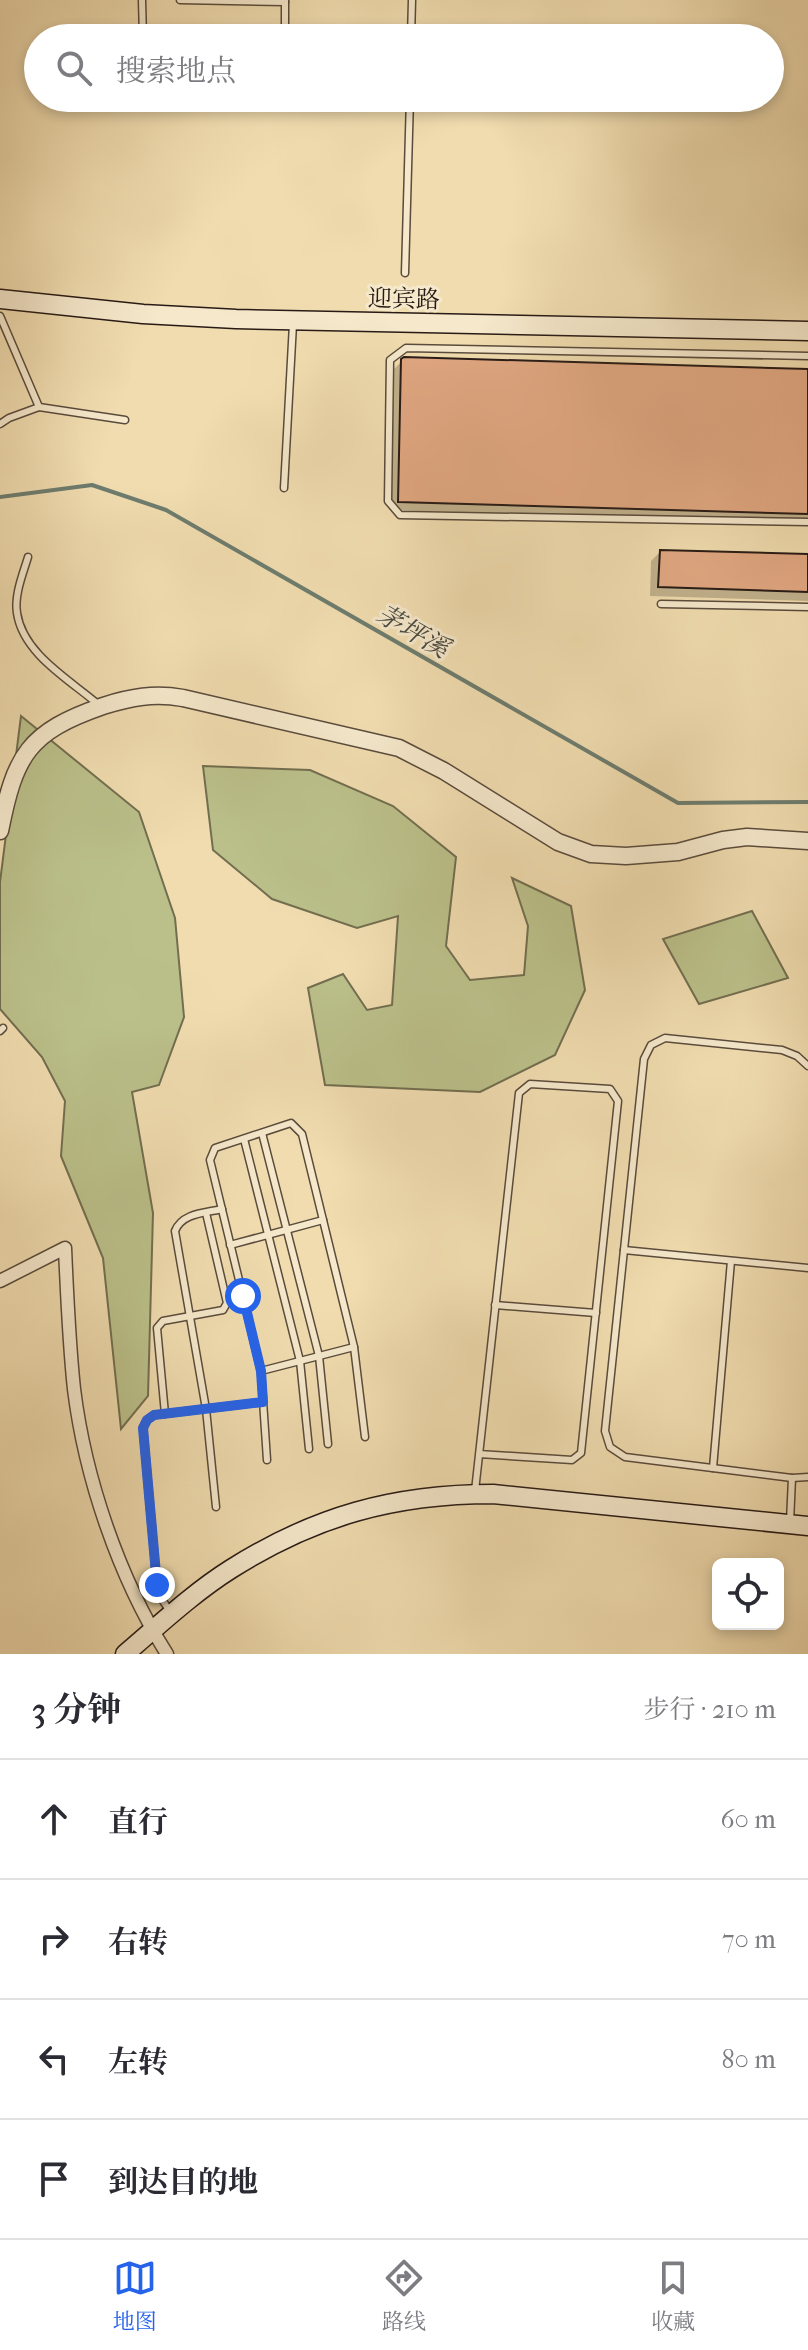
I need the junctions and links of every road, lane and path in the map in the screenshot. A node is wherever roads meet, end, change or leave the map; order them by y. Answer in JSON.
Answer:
{"nodes":[{"id":1,"x":142,"y":0,"type":"edge"},
{"id":2,"x":180,"y":0,"type":"edge"},
{"id":3,"x":412,"y":0,"type":"edge"},
{"id":4,"x":285,"y":1,"type":"edge"},
{"id":5,"x":143,"y":24,"type":"edge"},
{"id":6,"x":285,"y":24,"type":"edge"},
{"id":7,"x":411,"y":24,"type":"edge"},
{"id":8,"x":410,"y":112,"type":"edge"},
{"id":9,"x":405,"y":273,"type":"dead end"},
{"id":10,"x":0,"y":299,"type":"edge"},
{"id":11,"x":0,"y":316,"type":"edge"},
{"id":12,"x":293,"y":321,"type":"junction"},
{"id":13,"x":808,"y":331,"type":"edge"},
{"id":14,"x":808,"y":356,"type":"edge"},
{"id":15,"x":39,"y":407,"type":"junction"},
{"id":16,"x":125,"y":420,"type":"dead end"},
{"id":17,"x":0,"y":424,"type":"edge"},
{"id":18,"x":284,"y":488,"type":"dead end"},
{"id":19,"x":808,"y":522,"type":"edge"},
{"id":20,"x":28,"y":557,"type":"dead end"},
{"id":21,"x":661,"y":604,"type":"dead end"},
{"id":22,"x":808,"y":607,"type":"edge"},
{"id":23,"x":102,"y":707,"type":"junction"},
{"id":24,"x":0,"y":831,"type":"edge"},
{"id":25,"x":808,"y":841,"type":"edge"},
{"id":26,"x":808,"y":1066,"type":"edge"},
{"id":27,"x":262,"y":1133,"type":"junction"},
{"id":28,"x":244,"y":1139,"type":"junction"},
{"id":29,"x":222,"y":1209,"type":"junction"},
{"id":30,"x":206,"y":1213,"type":"junction"},
{"id":31,"x":323,"y":1220,"type":"junction"},
{"id":32,"x":287,"y":1230,"type":"junction"},
{"id":33,"x":268,"y":1235,"type":"junction"},
{"id":34,"x":230,"y":1245,"type":"junction"},
{"id":35,"x":624,"y":1250,"type":"junction"},
{"id":36,"x":731,"y":1261,"type":"junction"},
{"id":37,"x":808,"y":1268,"type":"edge"},
{"id":38,"x":0,"y":1281,"type":"edge"},
{"id":39,"x":495,"y":1305,"type":"junction"},
{"id":40,"x":596,"y":1313,"type":"junction"},
{"id":41,"x":190,"y":1316,"type":"junction"},
{"id":42,"x":354,"y":1347,"type":"junction"},
{"id":43,"x":319,"y":1356,"type":"junction"},
{"id":44,"x":300,"y":1361,"type":"junction"},
{"id":45,"x":261,"y":1371,"type":"junction"},
{"id":46,"x":263,"y":1402,"type":"junction"},
{"id":47,"x":206,"y":1409,"type":"junction"},
{"id":48,"x":165,"y":1414,"type":"junction"},
{"id":49,"x":365,"y":1437,"type":"dead end"},
{"id":50,"x":328,"y":1444,"type":"dead end"},
{"id":51,"x":309,"y":1449,"type":"dead end"},
{"id":52,"x":479,"y":1454,"type":"junction"},
{"id":53,"x":267,"y":1460,"type":"dead end"},
{"id":54,"x":713,"y":1468,"type":"junction"},
{"id":55,"x":808,"y":1477,"type":"edge"},
{"id":56,"x":792,"y":1478,"type":"junction"},
{"id":57,"x":474,"y":1494,"type":"junction"},
{"id":58,"x":216,"y":1507,"type":"dead end"},
{"id":59,"x":799,"y":1525,"type":"edge"},
{"id":60,"x":172,"y":1614,"type":"junction"},
{"id":61,"x":152,"y":1631,"type":"junction"},
{"id":62,"x":125,"y":1654,"type":"edge"},
{"id":63,"x":167,"y":1654,"type":"edge"}],
"edges":[{"from":1,"to":5,"type":"lane"},
{"from":2,"to":4,"type":"lane"},
{"from":3,"to":7,"type":"lane"},
{"from":4,"to":6,"type":"lane"},
{"from":8,"to":9,"type":"lane"},
{"from":10,"to":12,"type":"main road","name":"迎宾路"},
{"from":11,"to":15,"type":"lane"},
{"from":12,"to":13,"type":"main road","name":"迎宾路"},
{"from":12,"to":18,"type":"lane"},
{"from":14,"to":19,"type":"lane"},
{"from":15,"to":16,"type":"lane"},
{"from":15,"to":17,"type":"lane"},
{"from":20,"to":23,"type":"lane"},
{"from":21,"to":22,"type":"lane"},
{"from":23,"to":24,"type":"street"},
{"from":23,"to":25,"type":"street"},
{"from":26,"to":35,"type":"lane"},
{"from":27,"to":28,"type":"lane"},
{"from":27,"to":31,"type":"lane"},
{"from":27,"to":32,"type":"lane"},
{"from":28,"to":29,"type":"lane"},
{"from":28,"to":33,"type":"lane"},
{"from":29,"to":30,"type":"lane"},
{"from":29,"to":34,"type":"lane"},
{"from":30,"to":41,"type":"lane"},
{"from":30,"to":41,"type":"lane"},
{"from":31,"to":32,"type":"lane"},
{"from":31,"to":42,"type":"lane"},
{"from":32,"to":33,"type":"lane"},
{"from":32,"to":43,"type":"lane"},
{"from":33,"to":34,"type":"lane"},
{"from":33,"to":44,"type":"lane"},
{"from":34,"to":45,"type":"lane"},
{"from":35,"to":36,"type":"lane"},
{"from":35,"to":54,"type":"lane"},
{"from":36,"to":37,"type":"lane"},
{"from":36,"to":54,"type":"lane"},
{"from":38,"to":61,"type":"street"},
{"from":39,"to":40,"type":"lane"},
{"from":39,"to":40,"type":"lane"},
{"from":39,"to":52,"type":"lane"},
{"from":40,"to":52,"type":"lane"},
{"from":41,"to":47,"type":"lane"},
{"from":41,"to":48,"type":"lane"},
{"from":42,"to":43,"type":"lane"},
{"from":42,"to":49,"type":"lane"},
{"from":43,"to":44,"type":"lane"},
{"from":43,"to":50,"type":"lane"},
{"from":44,"to":45,"type":"lane"},
{"from":44,"to":51,"type":"lane"},
{"from":45,"to":46,"type":"lane"},
{"from":46,"to":47,"type":"lane"},
{"from":46,"to":53,"type":"lane"},
{"from":47,"to":48,"type":"lane"},
{"from":47,"to":58,"type":"lane"},
{"from":48,"to":60,"type":"lane"},
{"from":52,"to":57,"type":"lane"},
{"from":54,"to":56,"type":"lane"},
{"from":55,"to":56,"type":"lane"},
{"from":56,"to":59,"type":"lane"},
{"from":57,"to":59,"type":"main road"},
{"from":57,"to":60,"type":"main road"},
{"from":60,"to":61,"type":"main road"},
{"from":61,"to":62,"type":"main road"},
{"from":61,"to":63,"type":"street"}]}
